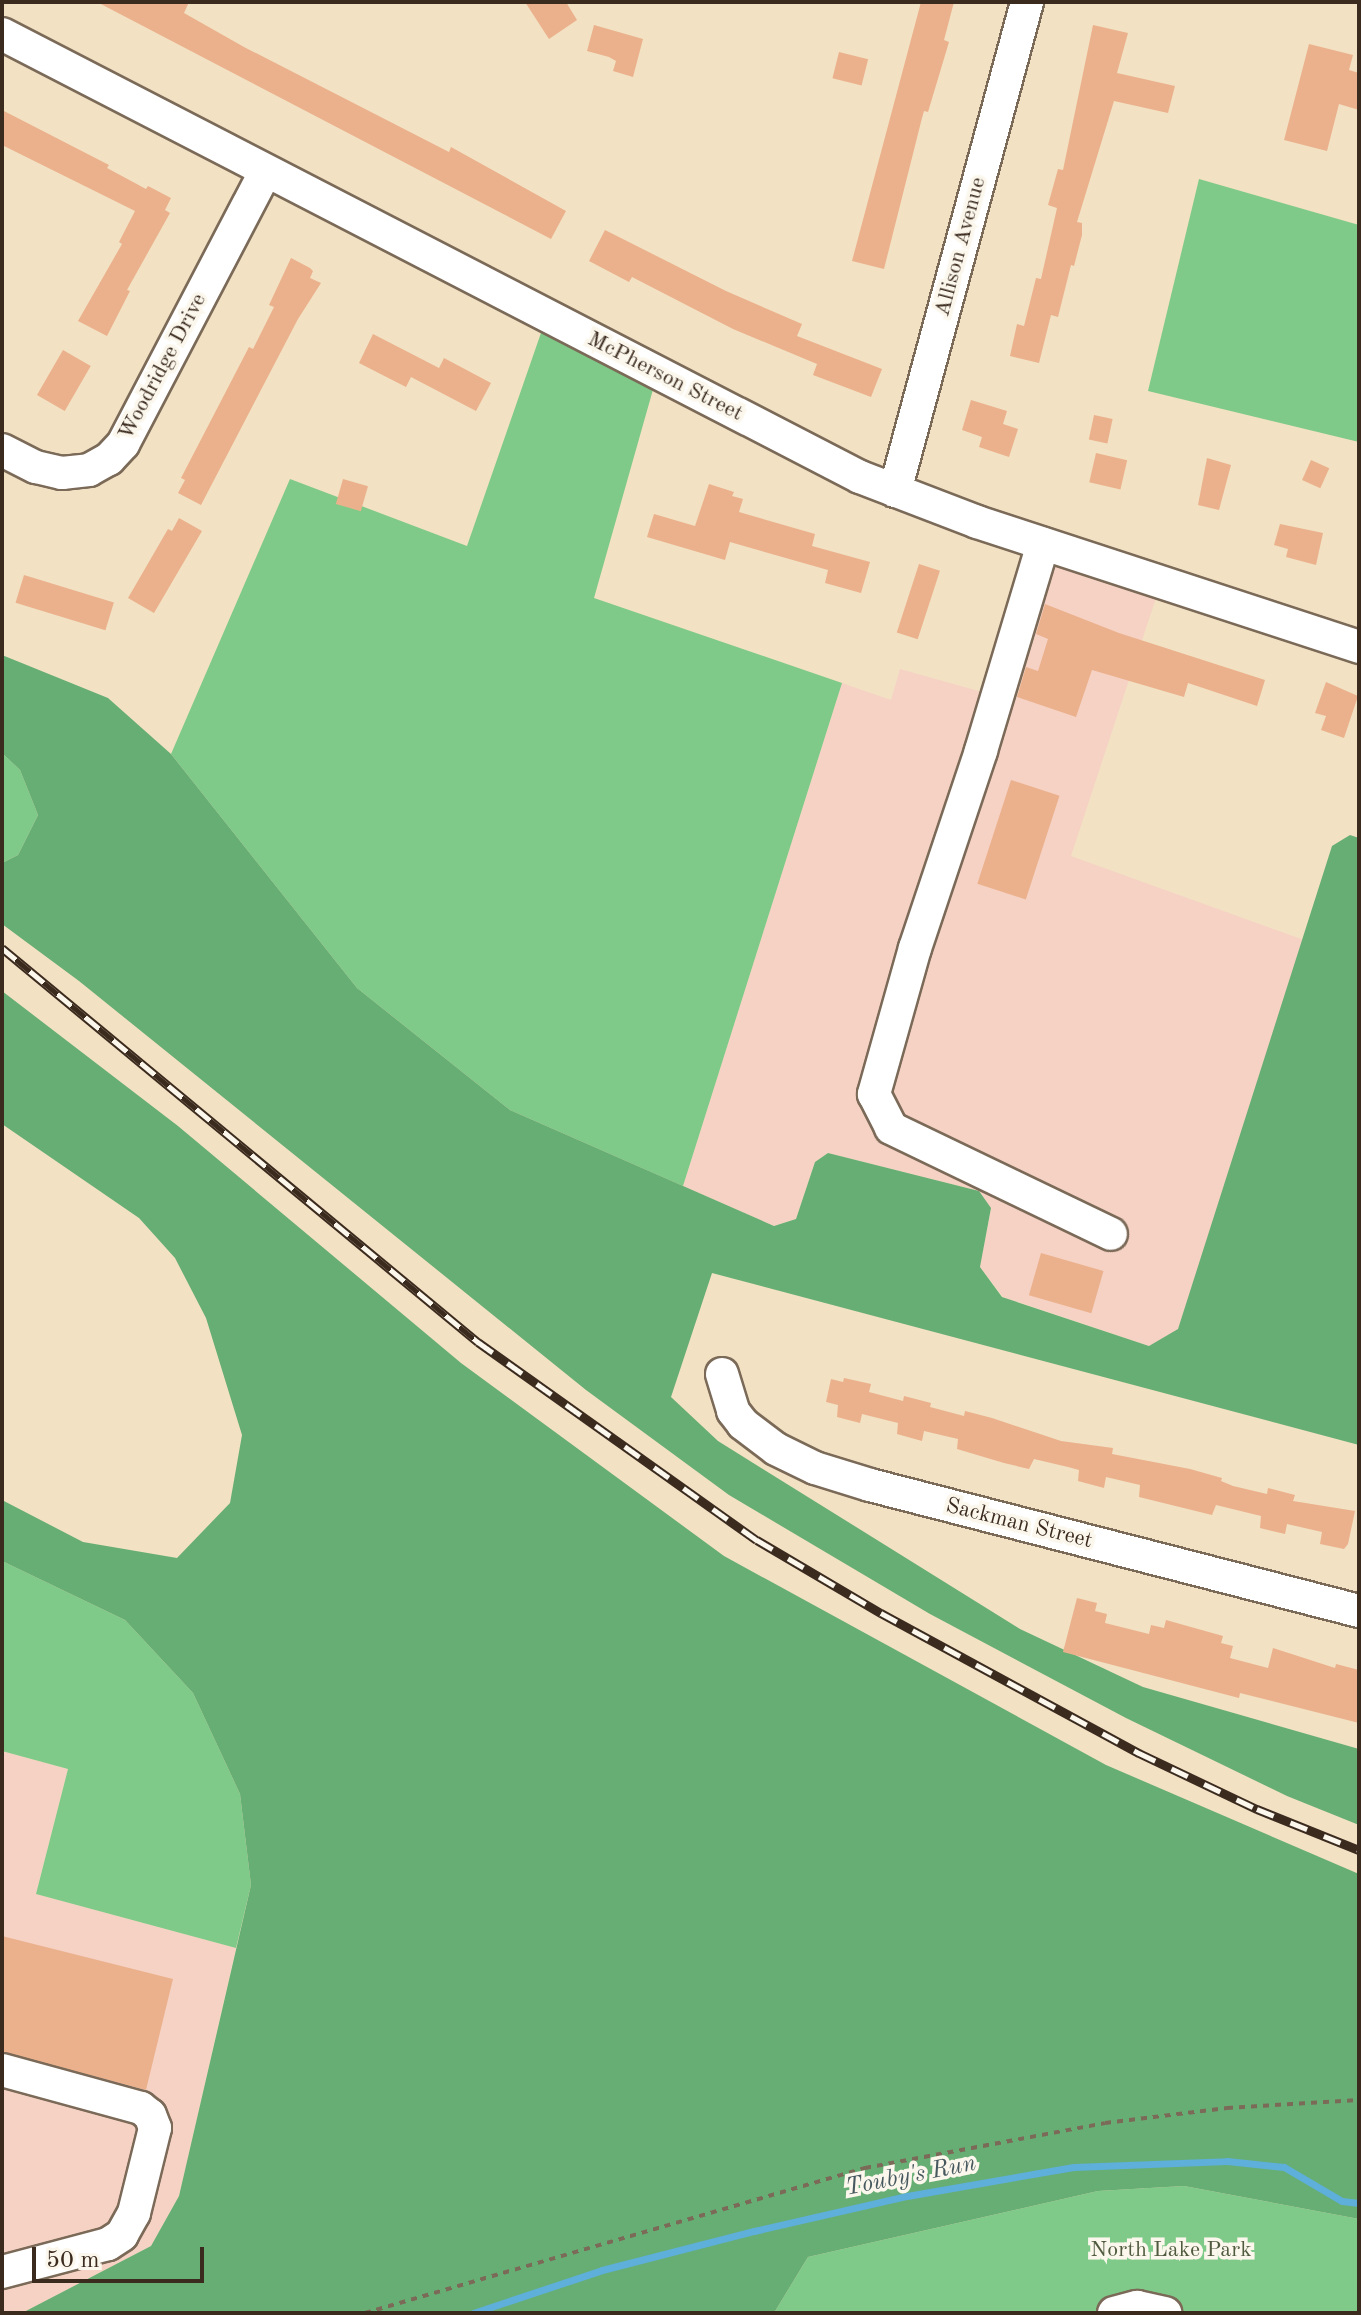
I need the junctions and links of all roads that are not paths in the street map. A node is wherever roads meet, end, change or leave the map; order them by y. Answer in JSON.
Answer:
{"nodes":[{"id":1,"x":1027,"y":2,"type":"edge"},
{"id":2,"x":2,"y":34,"type":"edge"},
{"id":3,"x":266,"y":171,"type":"junction"},
{"id":4,"x":2,"y":450,"type":"edge"},
{"id":5,"x":895,"y":491,"type":"junction"},
{"id":6,"x":1043,"y":544,"type":"junction"},
{"id":7,"x":1359,"y":647,"type":"edge"},
{"id":8,"x":1111,"y":1234,"type":"dead end"},
{"id":9,"x":722,"y":1374,"type":"dead end"},
{"id":10,"x":1359,"y":1611,"type":"edge"},
{"id":11,"x":2,"y":2070,"type":"edge"},
{"id":12,"x":2,"y":2272,"type":"edge"},
{"id":13,"x":1114,"y":2313,"type":"edge"},
{"id":14,"x":1165,"y":2313,"type":"edge"}],
"edges":[{"from":1,"to":5,"type":"street","name":"Allison Avenue"},
{"from":2,"to":3,"type":"street","name":"McPherson Street"},
{"from":3,"to":4,"type":"street","name":"Woodridge Drive"},
{"from":3,"to":5,"type":"street","name":"McPherson Street"},
{"from":5,"to":6,"type":"street","name":"McPherson Street"},
{"from":6,"to":7,"type":"street","name":"McPherson Street"},
{"from":6,"to":8,"type":"street"},
{"from":9,"to":10,"type":"street","name":"Sackman Street"},
{"from":11,"to":12,"type":"street"},
{"from":13,"to":14,"type":"street"}]}
